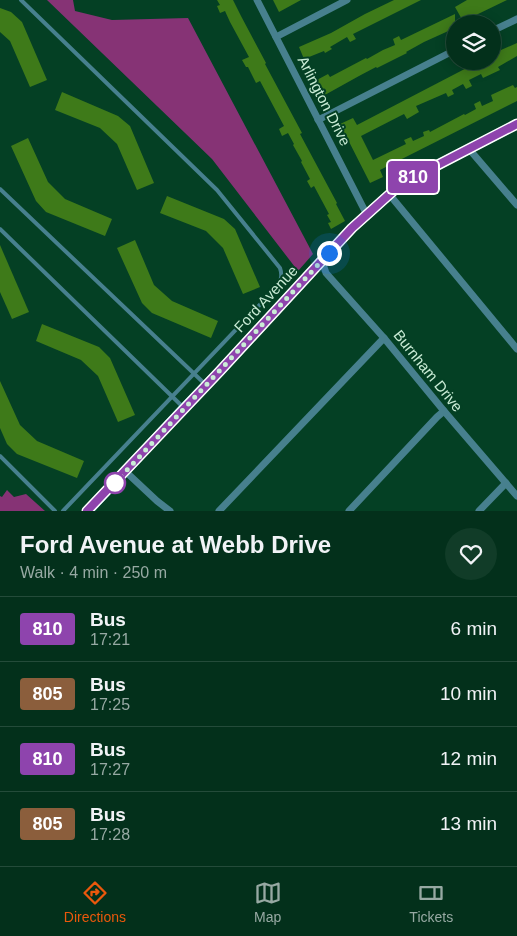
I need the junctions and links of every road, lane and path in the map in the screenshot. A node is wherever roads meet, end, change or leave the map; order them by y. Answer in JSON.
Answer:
{"nodes":[{"id":1,"x":22,"y":0,"type":"edge"},
{"id":2,"x":257,"y":0,"type":"edge"},
{"id":3,"x":347,"y":0,"type":"edge"},
{"id":4,"x":517,"y":18,"type":"edge"},
{"id":5,"x":501,"y":26,"type":"edge"},
{"id":6,"x":276,"y":37,"type":"junction"},
{"id":7,"x":446,"y":55,"type":"edge"},
{"id":8,"x":318,"y":120,"type":"junction"},
{"id":9,"x":517,"y":124,"type":"edge"},
{"id":10,"x":469,"y":149,"type":"junction"},
{"id":11,"x":0,"y":189,"type":"edge"},
{"id":12,"x":389,"y":194,"type":"junction"},
{"id":13,"x":517,"y":205,"type":"edge"},
{"id":14,"x":367,"y":215,"type":"junction"},
{"id":15,"x":0,"y":228,"type":"edge"},
{"id":16,"x":322,"y":261,"type":"junction"},
{"id":17,"x":384,"y":338,"type":"junction"},
{"id":18,"x":517,"y":349,"type":"edge"},
{"id":19,"x":193,"y":374,"type":"junction"},
{"id":20,"x":206,"y":385,"type":"junction"},
{"id":21,"x":172,"y":397,"type":"junction"},
{"id":22,"x":184,"y":408,"type":"junction"},
{"id":23,"x":444,"y":411,"type":"junction"},
{"id":24,"x":0,"y":456,"type":"edge"},
{"id":25,"x":125,"y":471,"type":"junction"},
{"id":26,"x":506,"y":483,"type":"junction"},
{"id":27,"x":517,"y":496,"type":"edge"},
{"id":28,"x":55,"y":511,"type":"edge"},
{"id":29,"x":63,"y":511,"type":"edge"},
{"id":30,"x":88,"y":511,"type":"edge"},
{"id":31,"x":170,"y":511,"type":"edge"},
{"id":32,"x":220,"y":511,"type":"edge"},
{"id":33,"x":349,"y":511,"type":"edge"},
{"id":34,"x":479,"y":511,"type":"edge"}],
"edges":[{"from":1,"to":19,"type":"lane"},
{"from":2,"to":6,"type":"street","name":"Arlington Drive"},
{"from":3,"to":6,"type":"street"},
{"from":4,"to":5,"type":"street"},
{"from":6,"to":8,"type":"street","name":"Arlington Drive"},
{"from":7,"to":8,"type":"street"},
{"from":8,"to":14,"type":"street","name":"Arlington Drive"},
{"from":9,"to":10,"type":"street","name":"Ford Avenue"},
{"from":10,"to":12,"type":"street","name":"Ford Avenue"},
{"from":10,"to":13,"type":"street"},
{"from":11,"to":19,"type":"lane"},
{"from":12,"to":14,"type":"street","name":"Ford Avenue"},
{"from":12,"to":18,"type":"street"},
{"from":14,"to":16,"type":"street","name":"Ford Avenue"},
{"from":15,"to":21,"type":"lane"},
{"from":16,"to":17,"type":"street","name":"Burnham Drive"},
{"from":16,"to":20,"type":"street","name":"Ford Avenue"},
{"from":17,"to":23,"type":"street","name":"Burnham Drive"},
{"from":17,"to":32,"type":"street"},
{"from":19,"to":20,"type":"lane"},
{"from":19,"to":21,"type":"lane"},
{"from":20,"to":22,"type":"street","name":"Ford Avenue"},
{"from":21,"to":22,"type":"lane"},
{"from":21,"to":29,"type":"lane"},
{"from":22,"to":25,"type":"street","name":"Ford Avenue"},
{"from":23,"to":26,"type":"street","name":"Burnham Drive"},
{"from":23,"to":33,"type":"street"},
{"from":24,"to":28,"type":"lane"},
{"from":25,"to":30,"type":"street","name":"Ford Avenue"},
{"from":25,"to":31,"type":"street"},
{"from":26,"to":27,"type":"street","name":"Burnham Drive"},
{"from":26,"to":34,"type":"street"}]}
